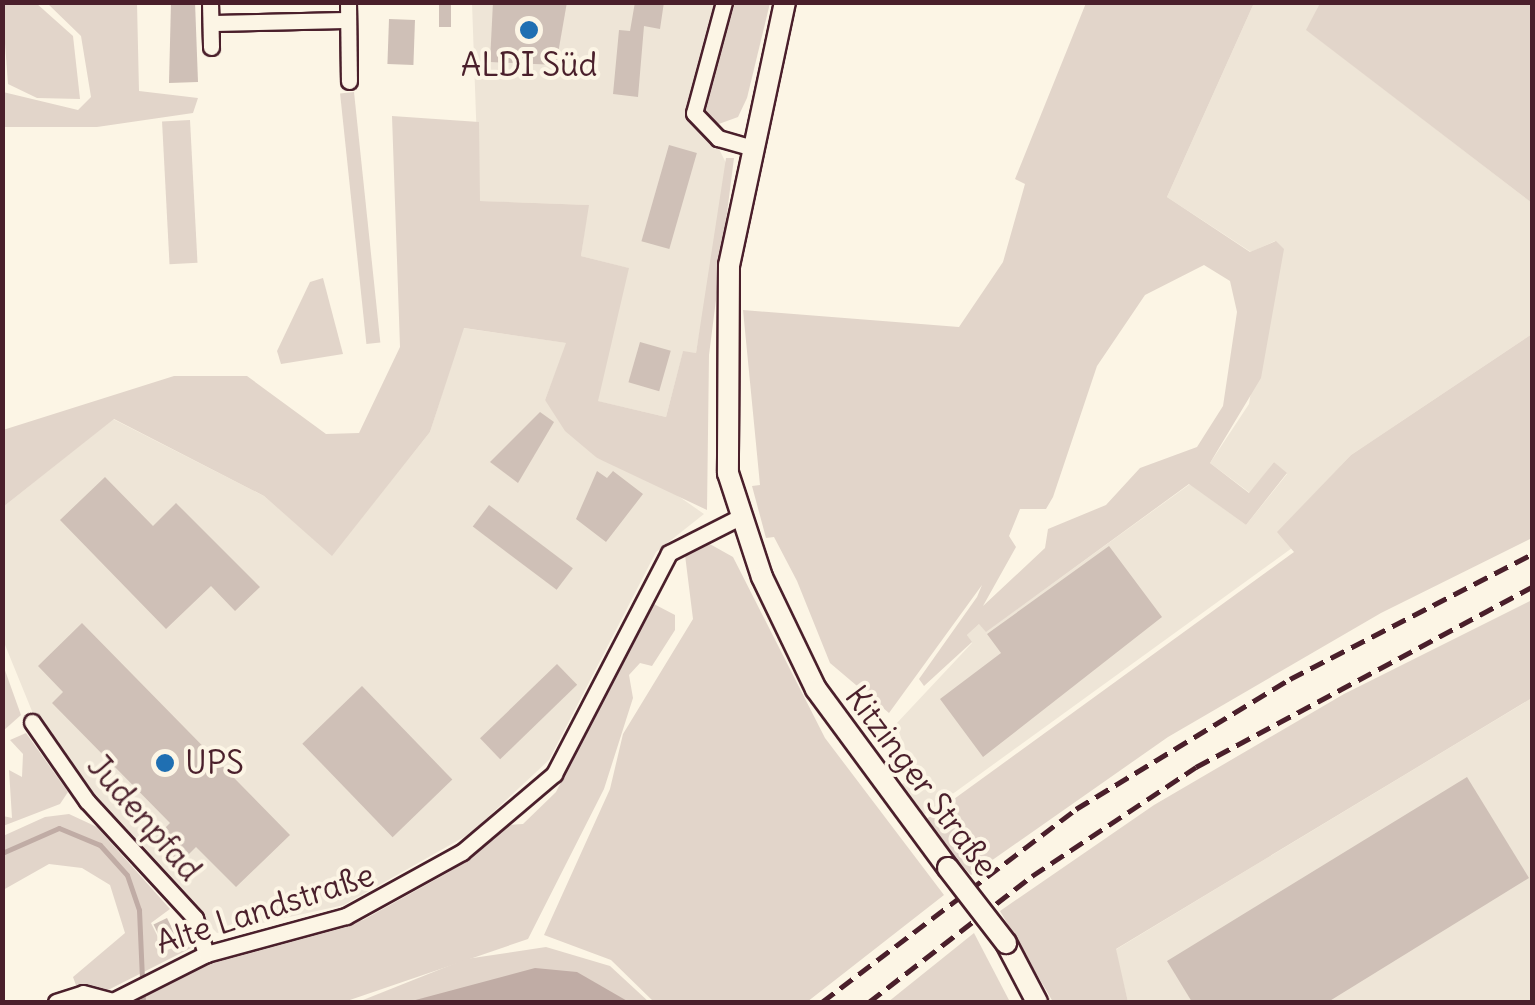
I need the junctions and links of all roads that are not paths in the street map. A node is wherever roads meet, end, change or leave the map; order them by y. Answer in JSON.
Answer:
{"nodes":[{"id":1,"x":210,"y":2,"type":"edge"},
{"id":2,"x":348,"y":2,"type":"edge"},
{"id":3,"x":724,"y":2,"type":"edge"},
{"id":4,"x":785,"y":2,"type":"edge"},
{"id":5,"x":348,"y":20,"type":"junction"},
{"id":6,"x":210,"y":23,"type":"junction"},
{"id":7,"x":211,"y":46,"type":"dead end"},
{"id":8,"x":349,"y":81,"type":"dead end"},
{"id":9,"x":752,"y":148,"type":"junction"},
{"id":10,"x":740,"y":517,"type":"junction"},
{"id":11,"x":32,"y":722,"type":"dead end"},
{"id":12,"x":206,"y":954,"type":"junction"},
{"id":13,"x":56,"y":1002,"type":"edge"},
{"id":14,"x":112,"y":1002,"type":"edge"},
{"id":15,"x":1037,"y":1002,"type":"edge"}],
"edges":[{"from":1,"to":6,"type":"street"},
{"from":2,"to":5,"type":"street"},
{"from":3,"to":9,"type":"street"},
{"from":4,"to":9,"type":"street","name":"Kitzinger Straße"},
{"from":5,"to":6,"type":"street"},
{"from":5,"to":8,"type":"street"},
{"from":6,"to":7,"type":"street"},
{"from":9,"to":10,"type":"street","name":"Kitzinger Straße"},
{"from":10,"to":12,"type":"street","name":"Alte Landstraße"},
{"from":10,"to":15,"type":"street","name":"Kitzinger Straße","bridge":true},
{"from":11,"to":12,"type":"street","name":"Judenpfad"},
{"from":12,"to":14,"type":"street","name":"Alte Landstraße"},
{"from":13,"to":14,"type":"street"}]}
